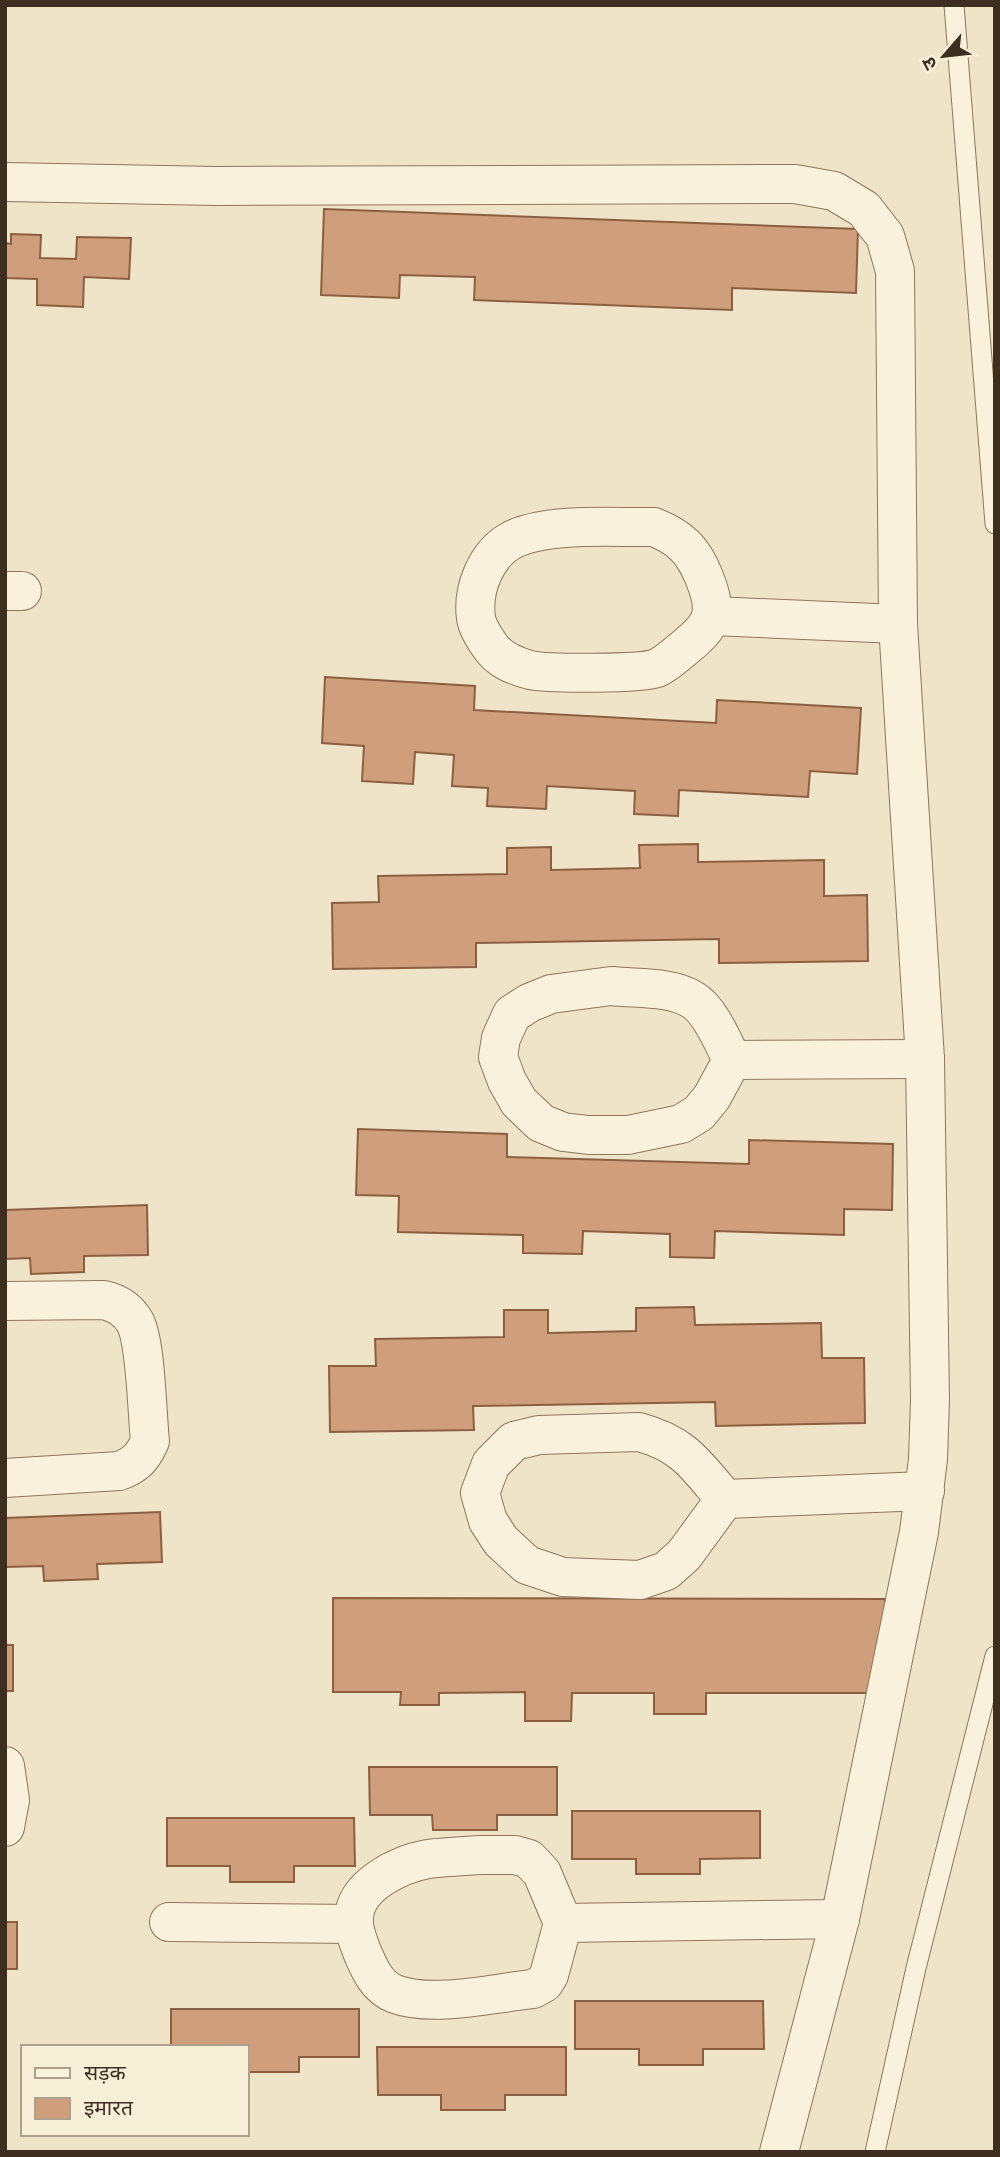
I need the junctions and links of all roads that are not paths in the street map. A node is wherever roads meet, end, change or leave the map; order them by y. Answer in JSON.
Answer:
{"nodes":[{"id":1,"x":954,"y":5,"type":"edge"},
{"id":2,"x":5,"y":181,"type":"edge"},
{"id":3,"x":995,"y":524,"type":"edge"},
{"id":4,"x":713,"y":616,"type":"junction"},
{"id":5,"x":898,"y":624,"type":"junction"},
{"id":6,"x":732,"y":1059,"type":"junction"},
{"id":7,"x":925,"y":1059,"type":"junction"},
{"id":8,"x":5,"y":1301,"type":"edge"},
{"id":9,"x":5,"y":1478,"type":"edge"},
{"id":10,"x":925,"y":1491,"type":"junction"},
{"id":11,"x":725,"y":1499,"type":"junction"},
{"id":12,"x":995,"y":1656,"type":"edge"},
{"id":13,"x":5,"y":1766,"type":"edge"},
{"id":14,"x":5,"y":1827,"type":"edge"},
{"id":15,"x":840,"y":1919,"type":"junction"},
{"id":16,"x":169,"y":1922,"type":"dead end"},
{"id":17,"x":563,"y":1923,"type":"junction"},
{"id":18,"x":354,"y":1924,"type":"junction"},
{"id":19,"x":779,"y":2152,"type":"edge"},
{"id":20,"x":875,"y":2152,"type":"edge"}],
"edges":[{"from":1,"to":3,"type":"lane"},
{"from":2,"to":5,"type":"street"},
{"from":4,"to":4,"type":"street"},
{"from":4,"to":5,"type":"street"},
{"from":5,"to":7,"type":"street"},
{"from":6,"to":6,"type":"street"},
{"from":6,"to":7,"type":"street"},
{"from":7,"to":10,"type":"street"},
{"from":8,"to":9,"type":"street"},
{"from":10,"to":11,"type":"street"},
{"from":10,"to":15,"type":"street"},
{"from":11,"to":11,"type":"street"},
{"from":12,"to":20,"type":"lane"},
{"from":13,"to":14,"type":"street"},
{"from":15,"to":17,"type":"street"},
{"from":15,"to":19,"type":"street"},
{"from":16,"to":18,"type":"street"},
{"from":17,"to":18,"type":"street"},
{"from":17,"to":18,"type":"street"}]}
